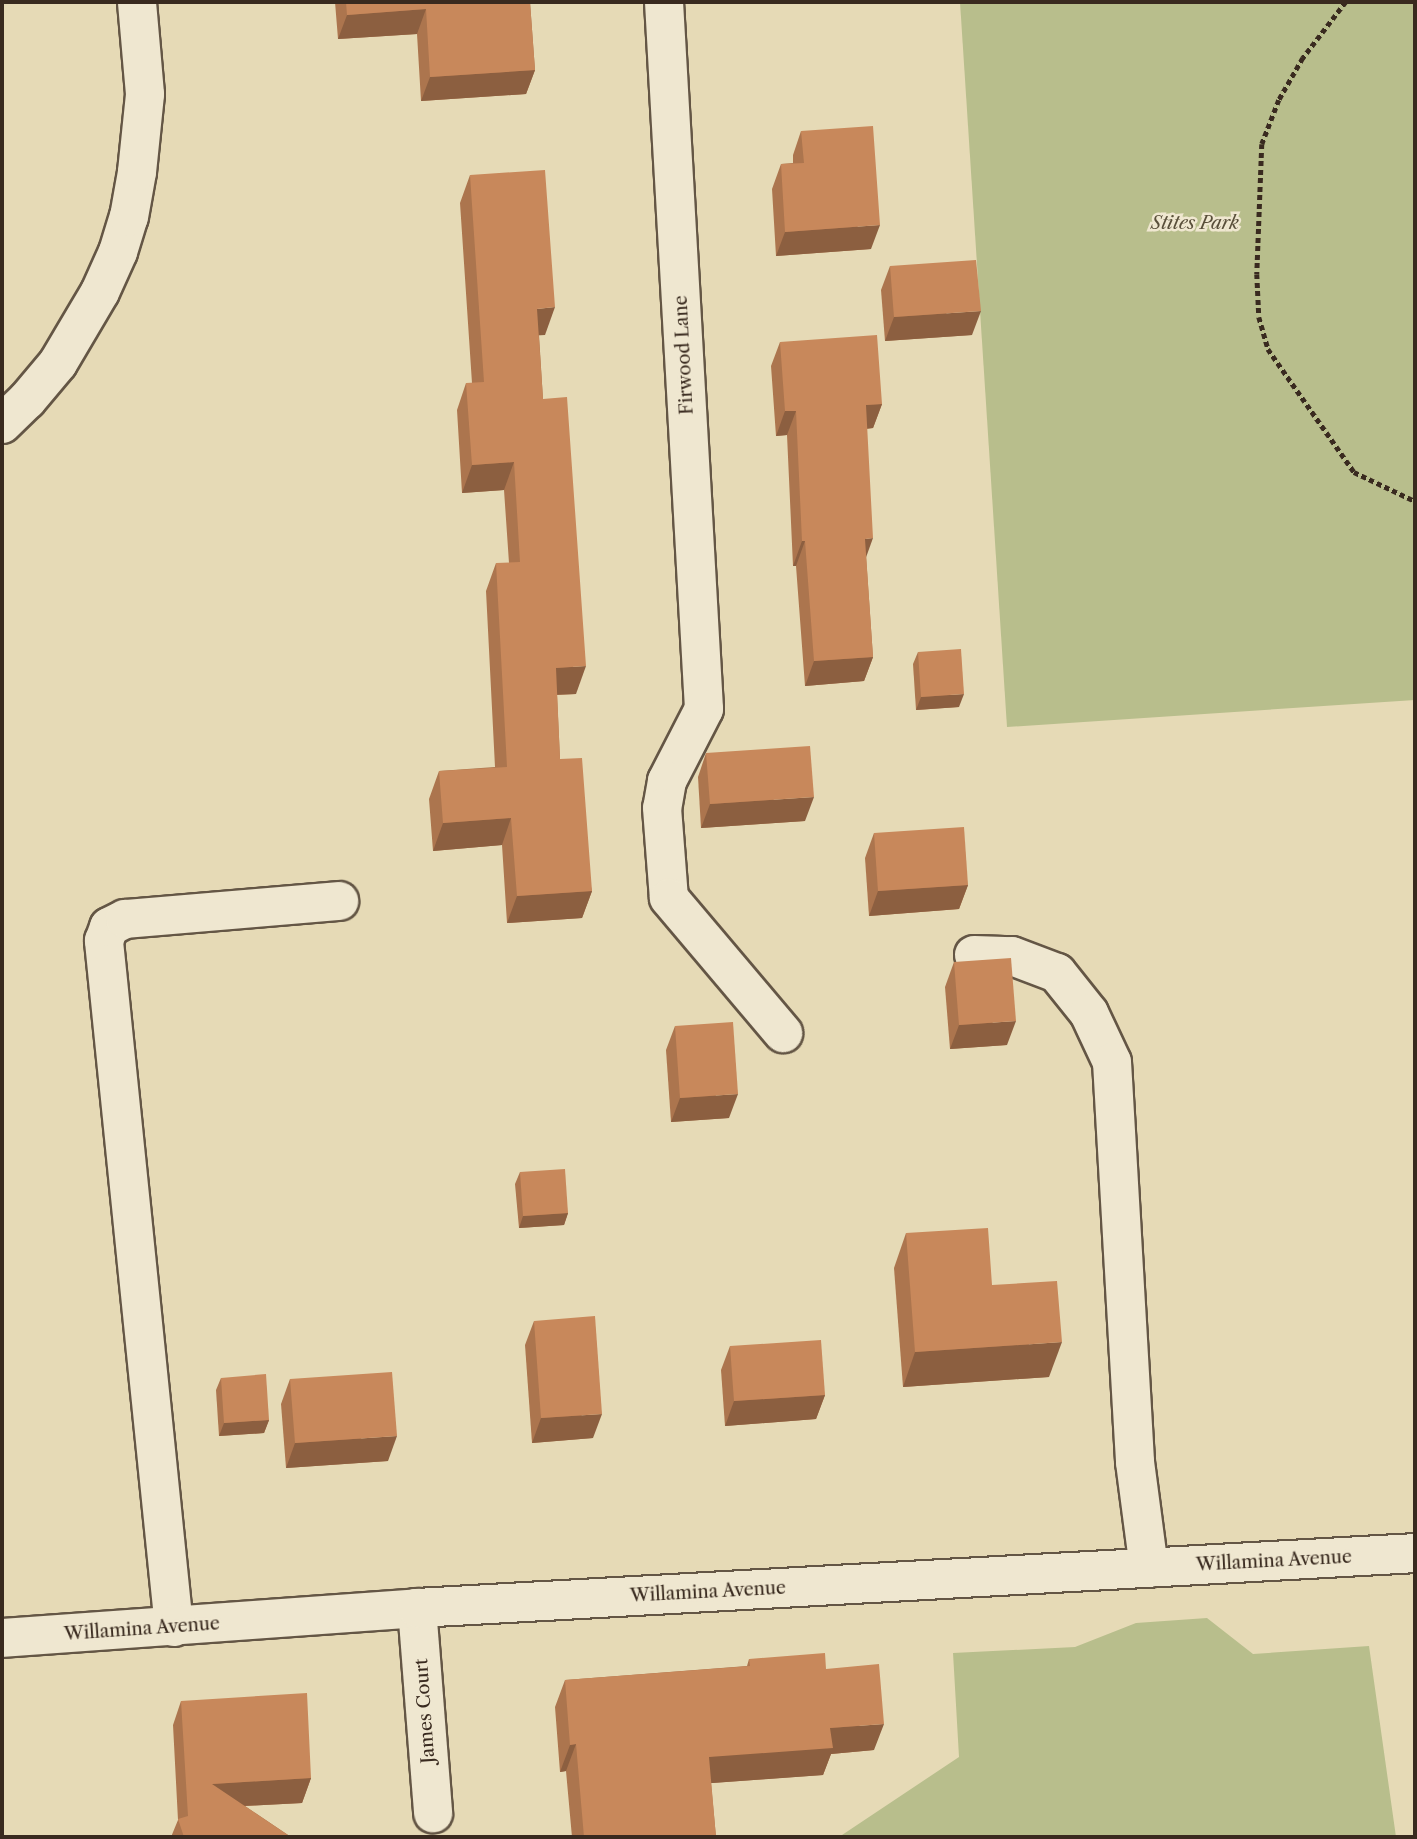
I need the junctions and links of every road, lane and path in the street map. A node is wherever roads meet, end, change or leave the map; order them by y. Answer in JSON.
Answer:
{"nodes":[{"id":1,"x":137,"y":2,"type":"edge"},
{"id":2,"x":664,"y":2,"type":"edge"},
{"id":3,"x":1346,"y":2,"type":"edge"},
{"id":4,"x":2,"y":424,"type":"edge"},
{"id":5,"x":1415,"y":501,"type":"edge"},
{"id":6,"x":340,"y":901,"type":"dead end"},
{"id":7,"x":974,"y":955,"type":"dead end"},
{"id":8,"x":783,"y":1033,"type":"dead end"},
{"id":9,"x":1415,"y":1553,"type":"edge"},
{"id":10,"x":1149,"y":1568,"type":"junction"},
{"id":11,"x":417,"y":1608,"type":"junction"},
{"id":12,"x":174,"y":1627,"type":"junction"},
{"id":13,"x":2,"y":1638,"type":"edge"},
{"id":14,"x":433,"y":1814,"type":"dead end"}],
"edges":[{"from":1,"to":4,"type":"street"},
{"from":2,"to":8,"type":"street","name":"Firwood Lane"},
{"from":3,"to":5,"type":"path"},
{"from":6,"to":12,"type":"street"},
{"from":7,"to":10,"type":"street"},
{"from":9,"to":10,"type":"street","name":"Willamina Avenue"},
{"from":10,"to":11,"type":"street","name":"Willamina Avenue"},
{"from":11,"to":12,"type":"street","name":"Willamina Avenue"},
{"from":11,"to":14,"type":"street","name":"James Court"},
{"from":12,"to":13,"type":"street","name":"Willamina Avenue"}]}
